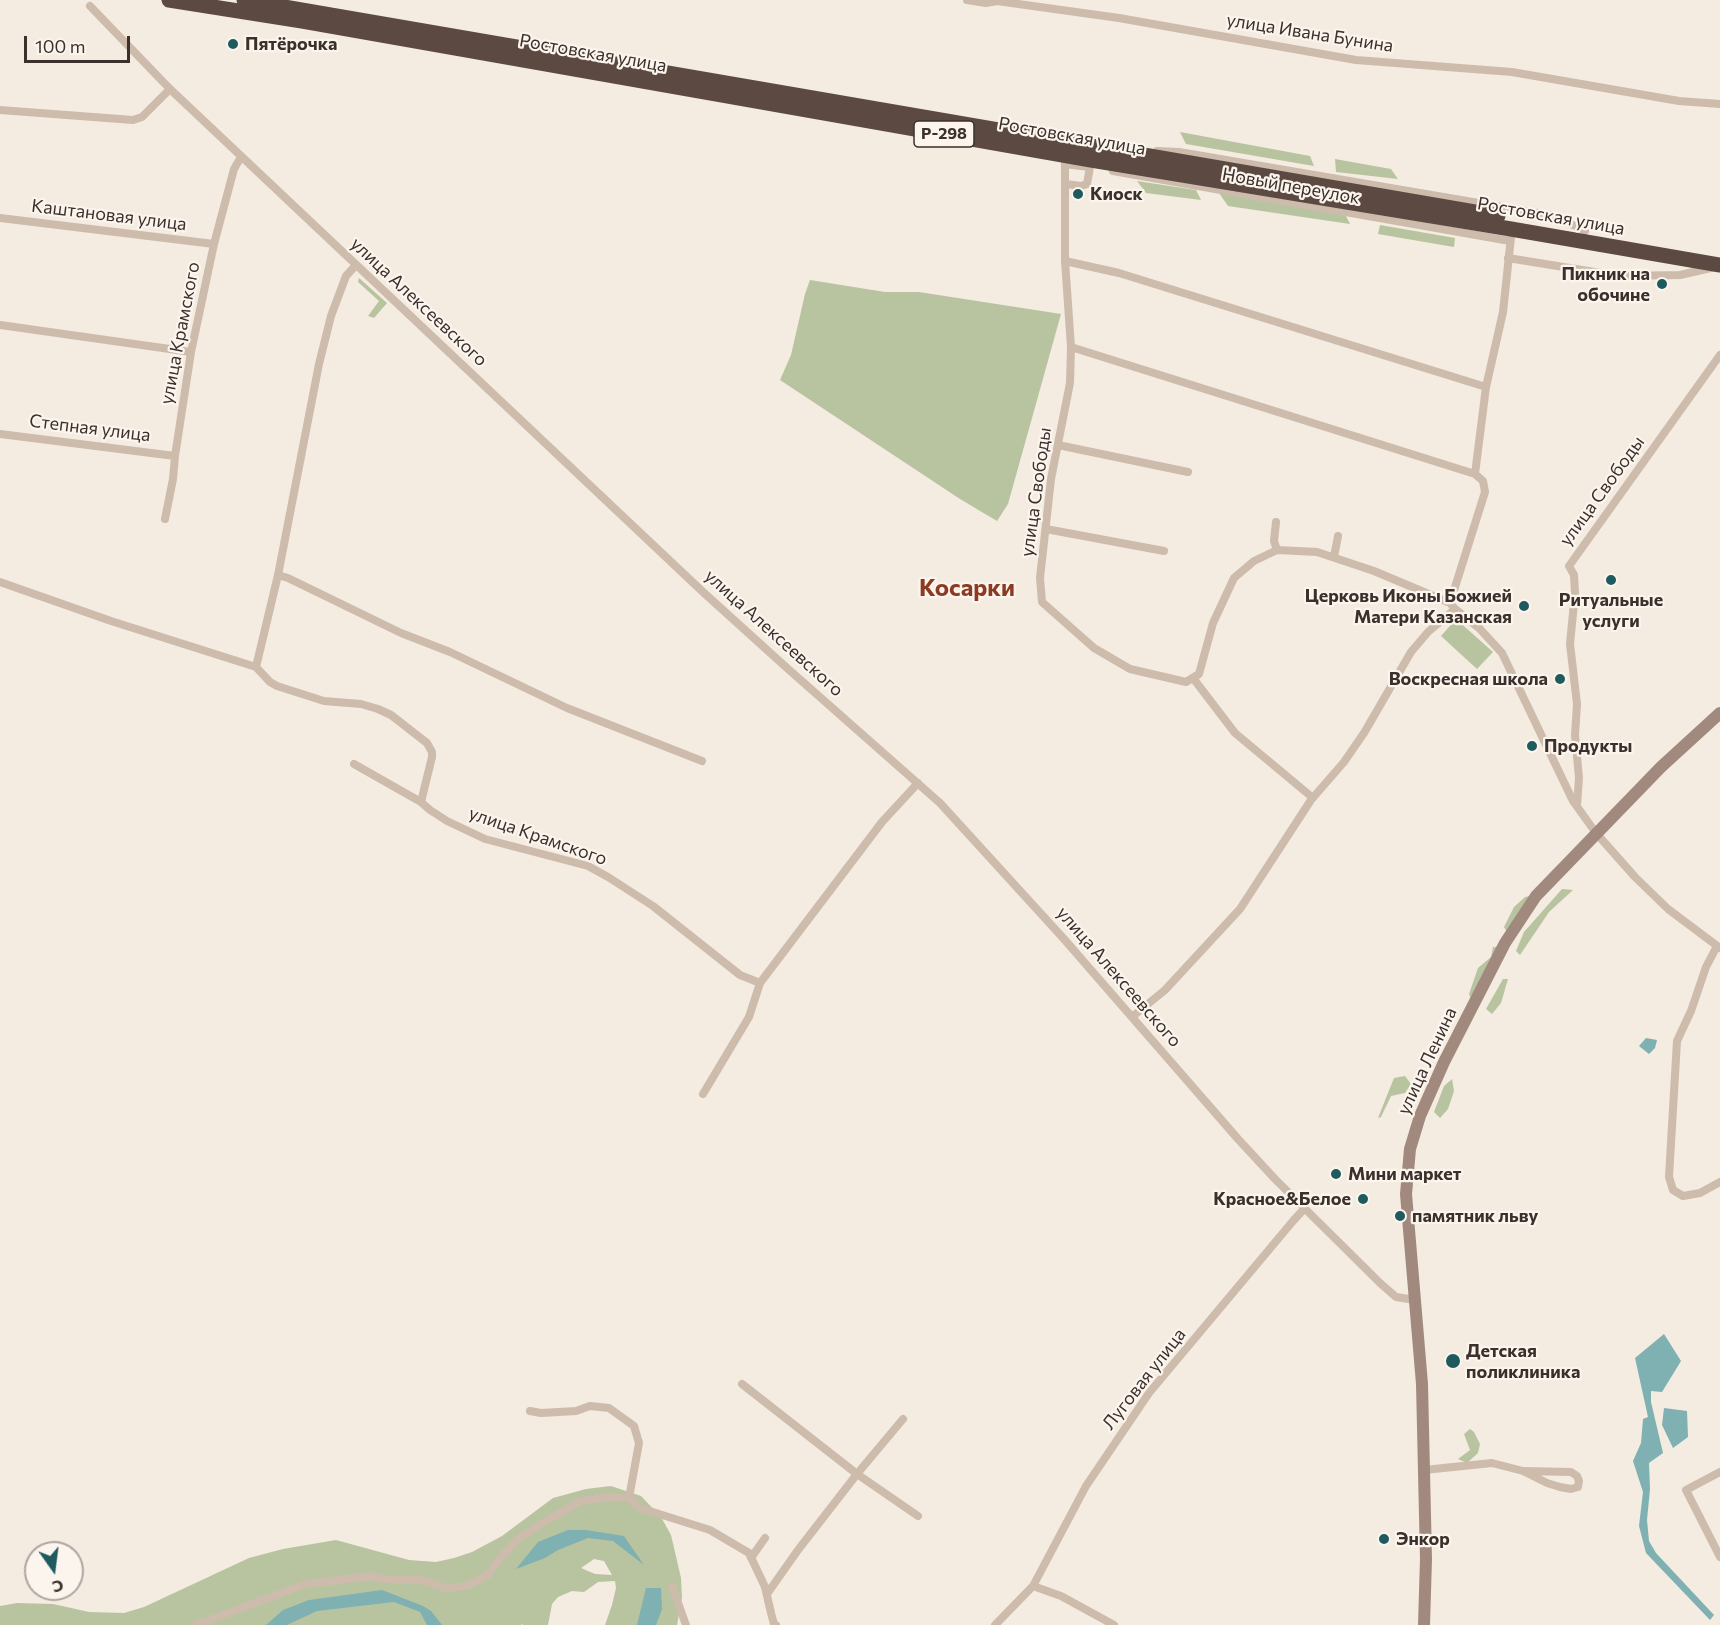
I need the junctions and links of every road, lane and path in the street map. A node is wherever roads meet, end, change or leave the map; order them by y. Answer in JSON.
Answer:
{"nodes":[{"id":1,"x":169,"y":0,"type":"edge"},
{"id":2,"x":244,"y":0,"type":"edge"},
{"id":3,"x":967,"y":0,"type":"edge"},
{"id":4,"x":89,"y":2,"type":"edge"},
{"id":5,"x":170,"y":90,"type":"junction"},
{"id":6,"x":1720,"y":104,"type":"edge"},
{"id":7,"x":0,"y":110,"type":"edge"},
{"id":8,"x":1066,"y":154,"type":"junction"},
{"id":9,"x":241,"y":157,"type":"junction"},
{"id":10,"x":1090,"y":167,"type":"junction"},
{"id":11,"x":1066,"y":184,"type":"junction"},
{"id":12,"x":0,"y":218,"type":"edge"},
{"id":13,"x":1511,"y":235,"type":"junction"},
{"id":14,"x":214,"y":244,"type":"junction"},
{"id":15,"x":1720,"y":255,"type":"edge"},
{"id":16,"x":1508,"y":258,"type":"junction"},
{"id":17,"x":1065,"y":261,"type":"junction"},
{"id":18,"x":356,"y":265,"type":"junction"},
{"id":19,"x":1720,"y":265,"type":"edge"},
{"id":20,"x":0,"y":325,"type":"edge"},
{"id":21,"x":1071,"y":347,"type":"junction"},
{"id":22,"x":191,"y":352,"type":"junction"},
{"id":23,"x":1720,"y":356,"type":"edge"},
{"id":24,"x":1486,"y":387,"type":"junction"},
{"id":25,"x":0,"y":434,"type":"edge"},
{"id":26,"x":1058,"y":445,"type":"junction"},
{"id":27,"x":175,"y":456,"type":"junction"},
{"id":28,"x":1188,"y":472,"type":"dead end"},
{"id":29,"x":1475,"y":474,"type":"junction"},
{"id":30,"x":165,"y":519,"type":"dead end"},
{"id":31,"x":1276,"y":522,"type":"dead end"},
{"id":32,"x":1046,"y":529,"type":"junction"},
{"id":33,"x":1338,"y":536,"type":"dead end"},
{"id":34,"x":1164,"y":550,"type":"dead end"},
{"id":35,"x":1277,"y":550,"type":"junction"},
{"id":36,"x":1334,"y":557,"type":"junction"},
{"id":37,"x":278,"y":575,"type":"junction"},
{"id":38,"x":0,"y":582,"type":"edge"},
{"id":39,"x":1452,"y":606,"type":"junction"},
{"id":40,"x":256,"y":667,"type":"junction"},
{"id":41,"x":1193,"y":678,"type":"junction"},
{"id":42,"x":1720,"y":713,"type":"edge"},
{"id":43,"x":702,"y":761,"type":"dead end"},
{"id":44,"x":354,"y":764,"type":"dead end"},
{"id":45,"x":918,"y":783,"type":"junction"},
{"id":46,"x":1313,"y":798,"type":"junction"},
{"id":47,"x":421,"y":802,"type":"junction"},
{"id":48,"x":1577,"y":806,"type":"junction"},
{"id":49,"x":1596,"y":833,"type":"junction"},
{"id":50,"x":1718,"y":947,"type":"edge"},
{"id":51,"x":760,"y":983,"type":"junction"},
{"id":52,"x":1132,"y":1017,"type":"junction"},
{"id":53,"x":703,"y":1094,"type":"dead end"},
{"id":54,"x":1720,"y":1182,"type":"edge"},
{"id":55,"x":1304,"y":1209,"type":"junction"},
{"id":56,"x":1415,"y":1300,"type":"junction"},
{"id":57,"x":742,"y":1384,"type":"dead end"},
{"id":58,"x":530,"y":1411,"type":"dead end"},
{"id":59,"x":903,"y":1419,"type":"dead end"},
{"id":60,"x":1424,"y":1470,"type":"junction"},
{"id":61,"x":1523,"y":1471,"type":"junction"},
{"id":62,"x":1720,"y":1472,"type":"edge"},
{"id":63,"x":857,"y":1474,"type":"junction"},
{"id":64,"x":629,"y":1498,"type":"junction"},
{"id":65,"x":918,"y":1515,"type":"dead end"},
{"id":66,"x":765,"y":1538,"type":"dead end"},
{"id":67,"x":1720,"y":1557,"type":"edge"},
{"id":68,"x":751,"y":1558,"type":"junction"},
{"id":69,"x":672,"y":1586,"type":"dead end"},
{"id":70,"x":1033,"y":1586,"type":"junction"},
{"id":71,"x":767,"y":1594,"type":"junction"},
{"id":72,"x":196,"y":1625,"type":"edge"},
{"id":73,"x":686,"y":1625,"type":"edge"},
{"id":74,"x":776,"y":1625,"type":"edge"},
{"id":75,"x":995,"y":1625,"type":"edge"},
{"id":76,"x":1114,"y":1625,"type":"edge"},
{"id":77,"x":1424,"y":1625,"type":"edge"}],
"edges":[{"from":1,"to":8,"type":"highway","name":"Ростовская улица","number":"Р-298"},
{"from":2,"to":8,"type":"highway","name":"Ростовская улица","number":"Р-298"},
{"from":3,"to":6,"type":"street","name":"улица Ивана Бунина"},
{"from":4,"to":5,"type":"street","name":"улица Алексеевского"},
{"from":5,"to":7,"type":"street"},
{"from":5,"to":9,"type":"street","name":"улица Алексеевского"},
{"from":8,"to":10,"type":"street","name":"Новый переулок"},
{"from":8,"to":11,"type":"street","name":"улица Свободы"},
{"from":8,"to":13,"type":"highway","name":"Ростовская улица","number":"Р-298"},
{"from":8,"to":15,"type":"highway","name":"Ростовская улица","number":"Р-298"},
{"from":9,"to":14,"type":"street","name":"улица Крамского"},
{"from":9,"to":18,"type":"street","name":"улица Алексеевского"},
{"from":10,"to":11,"type":"street"},
{"from":10,"to":13,"type":"street","name":"Новый переулок"},
{"from":11,"to":17,"type":"street","name":"улица Свободы"},
{"from":12,"to":14,"type":"street","name":"Каштановая улица"},
{"from":13,"to":16,"type":"street"},
{"from":13,"to":19,"type":"highway","name":"Ростовская улица","number":"Р-298"},
{"from":14,"to":22,"type":"street","name":"улица Крамского"},
{"from":16,"to":19,"type":"street","name":"Ростовская улица"},
{"from":16,"to":24,"type":"street"},
{"from":17,"to":21,"type":"street","name":"улица Свободы"},
{"from":17,"to":24,"type":"street"},
{"from":18,"to":37,"type":"street"},
{"from":18,"to":45,"type":"street","name":"улица Алексеевского"},
{"from":20,"to":22,"type":"street"},
{"from":21,"to":26,"type":"street","name":"улица Свободы"},
{"from":21,"to":29,"type":"street"},
{"from":22,"to":27,"type":"street","name":"улица Крамского"},
{"from":23,"to":48,"type":"street","name":"улица Свободы"},
{"from":24,"to":29,"type":"street"},
{"from":25,"to":27,"type":"street","name":"Степная улица"},
{"from":26,"to":28,"type":"street"},
{"from":26,"to":32,"type":"street","name":"улица Свободы"},
{"from":27,"to":30,"type":"street","name":"улица Крамского"},
{"from":29,"to":39,"type":"street"},
{"from":31,"to":35,"type":"street"},
{"from":32,"to":34,"type":"street"},
{"from":32,"to":41,"type":"street","name":"улица Свободы"},
{"from":33,"to":36,"type":"street"},
{"from":35,"to":36,"type":"street"},
{"from":35,"to":41,"type":"street"},
{"from":36,"to":39,"type":"street"},
{"from":37,"to":40,"type":"street"},
{"from":37,"to":43,"type":"street"},
{"from":38,"to":40,"type":"street"},
{"from":39,"to":46,"type":"street"},
{"from":39,"to":48,"type":"street"},
{"from":40,"to":47,"type":"street"},
{"from":41,"to":46,"type":"street"},
{"from":42,"to":49,"type":"main road","name":"улица Ленина"},
{"from":44,"to":47,"type":"street","name":"улица Крамского"},
{"from":45,"to":51,"type":"street"},
{"from":45,"to":52,"type":"street","name":"улица Алексеевского"},
{"from":46,"to":52,"type":"street"},
{"from":47,"to":51,"type":"street","name":"улица Крамского"},
{"from":48,"to":49,"type":"street"},
{"from":49,"to":50,"type":"street"},
{"from":49,"to":56,"type":"main road","name":"улица Ленина"},
{"from":50,"to":54,"type":"street"},
{"from":51,"to":53,"type":"street"},
{"from":52,"to":55,"type":"street","name":"улица Алексеевского"},
{"from":55,"to":56,"type":"street","name":"улица Алексеевского"},
{"from":55,"to":70,"type":"street","name":"Луговая улица"},
{"from":56,"to":60,"type":"main road","name":"улица Ленина"},
{"from":57,"to":63,"type":"street"},
{"from":58,"to":64,"type":"street"},
{"from":59,"to":63,"type":"street"},
{"from":60,"to":61,"type":"street"},
{"from":60,"to":77,"type":"main road","name":"улица Ленина"},
{"from":61,"to":61,"type":"street"},
{"from":62,"to":67,"type":"street"},
{"from":63,"to":65,"type":"street"},
{"from":63,"to":71,"type":"street"},
{"from":64,"to":68,"type":"street"},
{"from":64,"to":72,"type":"street"},
{"from":66,"to":68,"type":"street"},
{"from":68,"to":71,"type":"street"},
{"from":69,"to":73,"type":"street"},
{"from":70,"to":75,"type":"street","name":"Луговая улица"},
{"from":70,"to":76,"type":"street"},
{"from":71,"to":74,"type":"street"}]}
